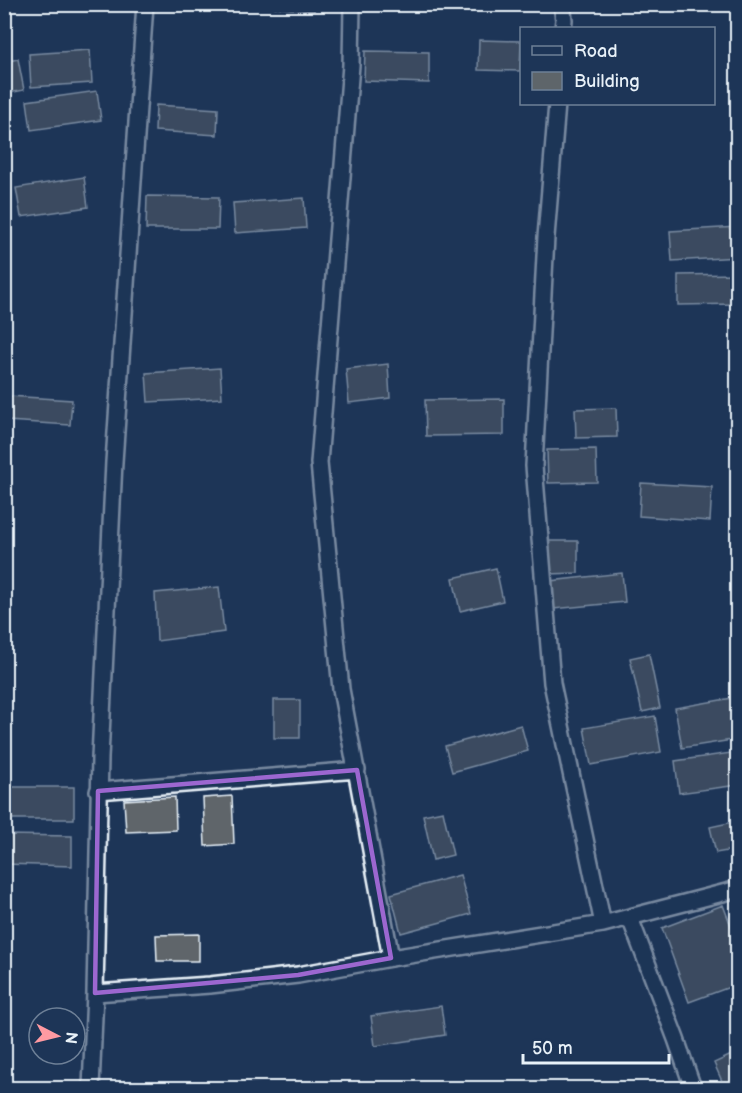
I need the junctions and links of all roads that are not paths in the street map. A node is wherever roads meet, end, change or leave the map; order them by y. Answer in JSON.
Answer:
{"nodes":[{"id":1,"x":145,"y":4,"type":"edge"},
{"id":2,"x":352,"y":4,"type":"edge"},
{"id":3,"x":562,"y":4,"type":"edge"},
{"id":4,"x":563,"y":27,"type":"edge"},
{"id":5,"x":557,"y":105,"type":"edge"},
{"id":6,"x":357,"y":770,"type":"junction"},
{"id":7,"x":98,"y":790,"type":"junction"},
{"id":8,"x":738,"y":889,"type":"edge"},
{"id":9,"x":630,"y":918,"type":"junction"},
{"id":10,"x":603,"y":924,"type":"junction"},
{"id":11,"x":391,"y":958,"type":"junction"},
{"id":12,"x":95,"y":993,"type":"junction"},
{"id":13,"x":91,"y":1089,"type":"edge"},
{"id":14,"x":693,"y":1089,"type":"edge"}],
"edges":[{"from":1,"to":7,"type":"street"},
{"from":2,"to":6,"type":"street"},
{"from":3,"to":4,"type":"street"},
{"from":5,"to":10,"type":"street"},
{"from":6,"to":7,"type":"street"},
{"from":6,"to":11,"type":"street"},
{"from":7,"to":12,"type":"street"},
{"from":8,"to":9,"type":"street"},
{"from":9,"to":10,"type":"street"},
{"from":9,"to":14,"type":"street"},
{"from":10,"to":11,"type":"street"},
{"from":11,"to":12,"type":"street"},
{"from":12,"to":13,"type":"street"}]}
